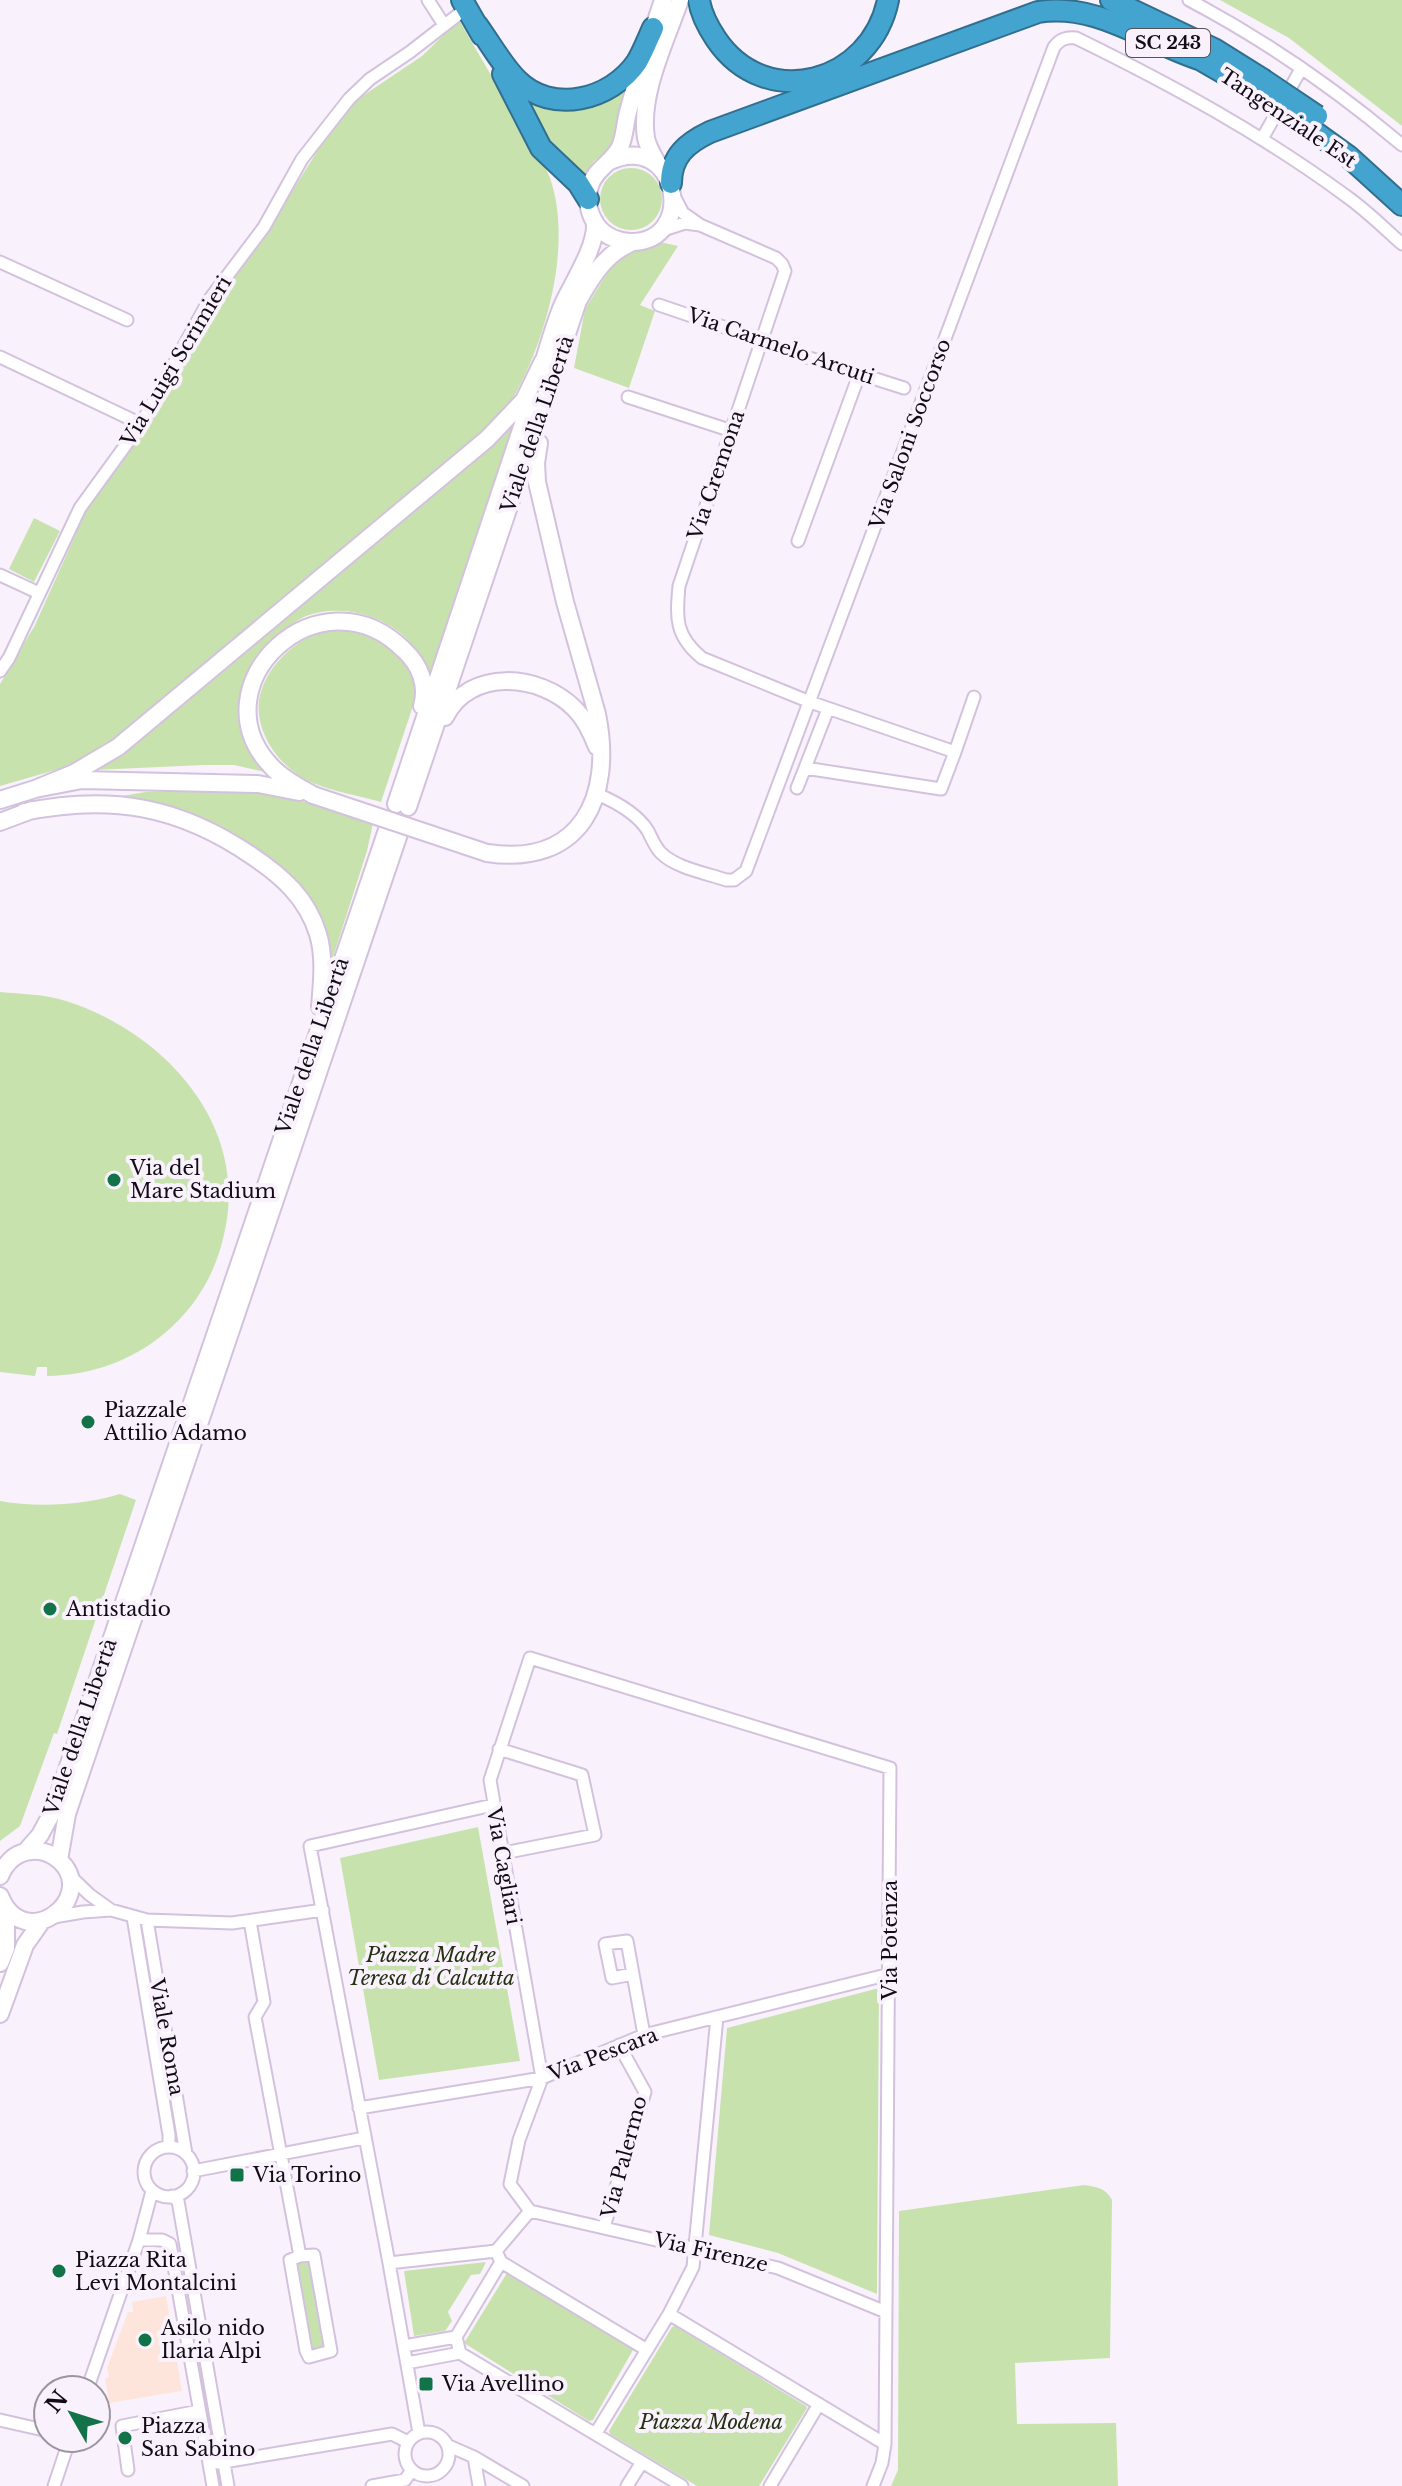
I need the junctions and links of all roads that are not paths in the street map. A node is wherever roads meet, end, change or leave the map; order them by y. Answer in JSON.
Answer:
{"nodes":[{"id":1,"x":428,"y":0,"type":"edge"},
{"id":2,"x":663,"y":0,"type":"edge"},
{"id":3,"x":680,"y":0,"type":"edge"},
{"id":4,"x":699,"y":0,"type":"edge"},
{"id":5,"x":888,"y":0,"type":"edge"},
{"id":6,"x":1079,"y":0,"type":"edge"},
{"id":7,"x":1111,"y":0,"type":"edge"},
{"id":8,"x":1124,"y":0,"type":"edge"},
{"id":9,"x":1189,"y":0,"type":"edge"},
{"id":10,"x":461,"y":7,"type":"edge"},
{"id":11,"x":1149,"y":17,"type":"junction"},
{"id":12,"x":444,"y":25,"type":"junction"},
{"id":13,"x":477,"y":25,"type":"junction"},
{"id":14,"x":653,"y":28,"type":"junction"},
{"id":15,"x":1202,"y":60,"type":"junction"},
{"id":16,"x":1301,"y":69,"type":"junction"},
{"id":17,"x":1259,"y":85,"type":"junction"},
{"id":18,"x":1315,"y":123,"type":"junction"},
{"id":19,"x":1262,"y":139,"type":"junction"},
{"id":20,"x":1402,"y":145,"type":"edge"},
{"id":21,"x":608,"y":162,"type":"junction"},
{"id":22,"x":669,"y":182,"type":"junction"},
{"id":23,"x":1402,"y":187,"type":"edge"},
{"id":24,"x":588,"y":199,"type":"junction"},
{"id":25,"x":1402,"y":205,"type":"edge"},
{"id":26,"x":595,"y":222,"type":"junction"},
{"id":27,"x":700,"y":225,"type":"junction"},
{"id":28,"x":656,"y":234,"type":"junction"},
{"id":29,"x":633,"y":242,"type":"junction"},
{"id":30,"x":1402,"y":244,"type":"edge"},
{"id":31,"x":0,"y":262,"type":"edge"},
{"id":32,"x":659,"y":305,"type":"dead end"},
{"id":33,"x":127,"y":320,"type":"dead end"},
{"id":34,"x":569,"y":329,"type":"junction"},
{"id":35,"x":762,"y":343,"type":"junction"},
{"id":36,"x":0,"y":357,"type":"edge"},
{"id":37,"x":543,"y":361,"type":"junction"},
{"id":38,"x":859,"y":375,"type":"junction"},
{"id":39,"x":904,"y":388,"type":"dead end"},
{"id":40,"x":628,"y":397,"type":"dead end"},
{"id":41,"x":141,"y":424,"type":"junction"},
{"id":42,"x":732,"y":431,"type":"junction"},
{"id":43,"x":798,"y":541,"type":"dead end"},
{"id":44,"x":0,"y":575,"type":"edge"},
{"id":45,"x":39,"y":593,"type":"junction"},
{"id":46,"x":0,"y":671,"type":"edge"},
{"id":47,"x":974,"y":697,"type":"dead end"},
{"id":48,"x":810,"y":702,"type":"junction"},
{"id":49,"x":828,"y":709,"type":"junction"},
{"id":50,"x":955,"y":752,"type":"junction"},
{"id":51,"x":602,"y":768,"type":"junction"},
{"id":52,"x":805,"y":768,"type":"junction"},
{"id":53,"x":163,"y":783,"type":"junction"},
{"id":54,"x":797,"y":788,"type":"dead end"},
{"id":55,"x":35,"y":789,"type":"junction"},
{"id":56,"x":597,"y":794,"type":"junction"},
{"id":57,"x":313,"y":795,"type":"junction"},
{"id":58,"x":0,"y":800,"type":"edge"},
{"id":59,"x":402,"y":805,"type":"junction"},
{"id":60,"x":24,"y":812,"type":"junction"},
{"id":61,"x":0,"y":822,"type":"edge"},
{"id":62,"x":316,"y":1036,"type":"junction"},
{"id":63,"x":530,"y":1658,"type":"joint"},
{"id":64,"x":499,"y":1749,"type":"junction"},
{"id":65,"x":493,"y":1805,"type":"junction"},
{"id":66,"x":503,"y":1853,"type":"junction"},
{"id":67,"x":14,"y":1855,"type":"edge"},
{"id":68,"x":64,"y":1868,"type":"junction"},
{"id":69,"x":0,"y":1876,"type":"edge"},
{"id":70,"x":2,"y":1901,"type":"edge"},
{"id":71,"x":111,"y":1910,"type":"junction"},
{"id":72,"x":323,"y":1910,"type":"junction"},
{"id":73,"x":133,"y":1917,"type":"junction"},
{"id":74,"x":48,"y":1919,"type":"junction"},
{"id":75,"x":147,"y":1920,"type":"junction"},
{"id":76,"x":250,"y":1921,"type":"junction"},
{"id":77,"x":0,"y":1963,"type":"edge"},
{"id":78,"x":633,"y":1974,"type":"dead end"},
{"id":79,"x":890,"y":1974,"type":"junction"},
{"id":80,"x":0,"y":2014,"type":"edge"},
{"id":81,"x":717,"y":2017,"type":"junction"},
{"id":82,"x":644,"y":2035,"type":"junction"},
{"id":83,"x":619,"y":2045,"type":"junction"},
{"id":84,"x":542,"y":2078,"type":"junction"},
{"id":85,"x":359,"y":2108,"type":"junction"},
{"id":86,"x":364,"y":2138,"type":"junction"},
{"id":87,"x":169,"y":2147,"type":"junction"},
{"id":88,"x":186,"y":2154,"type":"junction"},
{"id":89,"x":280,"y":2154,"type":"junction"},
{"id":90,"x":193,"y":2171,"type":"junction"},
{"id":91,"x":152,"y":2191,"type":"junction"},
{"id":92,"x":172,"y":2196,"type":"junction"},
{"id":93,"x":530,"y":2211,"type":"junction"},
{"id":94,"x":604,"y":2227,"type":"junction"},
{"id":95,"x":139,"y":2240,"type":"junction"},
{"id":96,"x":696,"y":2248,"type":"junction"},
{"id":97,"x":300,"y":2256,"type":"junction"},
{"id":98,"x":498,"y":2256,"type":"junction"},
{"id":99,"x":389,"y":2263,"type":"junction"},
{"id":100,"x":886,"y":2312,"type":"junction"},
{"id":101,"x":669,"y":2314,"type":"junction"},
{"id":102,"x":456,"y":2337,"type":"junction"},
{"id":103,"x":404,"y":2346,"type":"junction"},
{"id":104,"x":647,"y":2350,"type":"junction"},
{"id":105,"x":460,"y":2353,"type":"junction"},
{"id":106,"x":407,"y":2363,"type":"junction"},
{"id":107,"x":93,"y":2374,"type":"edge"},
{"id":108,"x":819,"y":2404,"type":"junction"},
{"id":109,"x":199,"y":2411,"type":"junction"},
{"id":110,"x":0,"y":2420,"type":"edge"},
{"id":111,"x":32,"y":2427,"type":"edge"},
{"id":112,"x":419,"y":2433,"type":"junction"},
{"id":113,"x":596,"y":2433,"type":"junction"},
{"id":114,"x":408,"y":2442,"type":"junction"},
{"id":115,"x":885,"y":2444,"type":"junction"},
{"id":116,"x":449,"y":2446,"type":"junction"},
{"id":117,"x":65,"y":2454,"type":"edge"},
{"id":118,"x":474,"y":2457,"type":"junction"},
{"id":119,"x":224,"y":2462,"type":"junction"},
{"id":120,"x":642,"y":2462,"type":"junction"},
{"id":121,"x":209,"y":2464,"type":"junction"},
{"id":122,"x":128,"y":2470,"type":"dead end"},
{"id":123,"x":408,"y":2479,"type":"edge"},
{"id":124,"x":54,"y":2486,"type":"edge"},
{"id":125,"x":213,"y":2486,"type":"edge"},
{"id":126,"x":228,"y":2486,"type":"edge"},
{"id":127,"x":372,"y":2486,"type":"edge"},
{"id":128,"x":479,"y":2486,"type":"edge"},
{"id":129,"x":523,"y":2486,"type":"edge"},
{"id":130,"x":627,"y":2486,"type":"edge"},
{"id":131,"x":682,"y":2486,"type":"edge"},
{"id":132,"x":770,"y":2486,"type":"edge"},
{"id":133,"x":873,"y":2486,"type":"edge"}],
"edges":[{"from":1,"to":12,"type":"street"},
{"from":2,"to":14,"type":"main road"},
{"from":3,"to":22,"type":"main road"},
{"from":4,"to":5,"type":"highway"},
{"from":6,"to":15,"type":"highway","name":"Tangenziale Est","number":"SC 243"},
{"from":7,"to":11,"type":"highway","name":"Tangenziale Est","number":"SC 243"},
{"from":8,"to":11,"type":"highway"},
{"from":9,"to":16,"type":"street"},
{"from":10,"to":12,"type":"street","name":"Via Luigi Scrimieri"},
{"from":10,"to":13,"type":"highway"},
{"from":11,"to":17,"type":"highway","name":"Tangenziale Est","number":"SC 243"},
{"from":12,"to":41,"type":"street","name":"Via Luigi Scrimieri"},
{"from":13,"to":14,"type":"highway"},
{"from":13,"to":24,"type":"highway"},
{"from":14,"to":21,"type":"main road"},
{"from":15,"to":17,"type":"highway","name":"Tangenziale Est","number":"SC 243"},
{"from":15,"to":22,"type":"highway"},
{"from":16,"to":19,"type":"street"},
{"from":16,"to":20,"type":"street"},
{"from":17,"to":18,"type":"highway","name":"Tangenziale Est","number":"SC 243","bridge":true},
{"from":18,"to":23,"type":"highway","name":"Tangenziale Est","number":"SC 243"},
{"from":18,"to":25,"type":"highway","name":"Tangenziale Est","number":"SC 243"},
{"from":19,"to":30,"type":"street"},
{"from":19,"to":48,"type":"street","name":"Via Saloni Soccorso"},
{"from":21,"to":22,"type":"main road"},
{"from":21,"to":24,"type":"main road"},
{"from":22,"to":27,"type":"street","name":"Via Cremona"},
{"from":22,"to":28,"type":"main road"},
{"from":24,"to":26,"type":"main road"},
{"from":26,"to":29,"type":"main road"},
{"from":26,"to":37,"type":"main road","name":"Viale della Libertà"},
{"from":27,"to":28,"type":"street"},
{"from":27,"to":35,"type":"street","name":"Via Cremona"},
{"from":28,"to":29,"type":"main road","name":"Viale della Libertà"},
{"from":29,"to":34,"type":"main road","name":"Viale della Libertà"},
{"from":31,"to":33,"type":"street"},
{"from":32,"to":35,"type":"street","name":"Via Carmelo Arcuti"},
{"from":34,"to":51,"type":"main road"},
{"from":34,"to":59,"type":"main road","name":"Viale della Libertà"},
{"from":35,"to":38,"type":"street","name":"Via Carmelo Arcuti"},
{"from":35,"to":42,"type":"street","name":"Via Cremona"},
{"from":36,"to":41,"type":"street"},
{"from":37,"to":55,"type":"main road"},
{"from":37,"to":59,"type":"main road","name":"Viale della Libertà"},
{"from":38,"to":39,"type":"street","name":"Via Carmelo Arcuti"},
{"from":38,"to":43,"type":"street"},
{"from":40,"to":42,"type":"street"},
{"from":41,"to":45,"type":"street","name":"Via Luigi Scrimieri"},
{"from":42,"to":48,"type":"street","name":"Via Cremona"},
{"from":44,"to":45,"type":"street"},
{"from":45,"to":46,"type":"street","name":"Via Luigi Scrimieri"},
{"from":47,"to":50,"type":"street"},
{"from":48,"to":49,"type":"street","name":"Via Cremona"},
{"from":48,"to":56,"type":"street","name":"Via Saloni Soccorso"},
{"from":49,"to":50,"type":"street","name":"Via Cremona"},
{"from":49,"to":52,"type":"street"},
{"from":50,"to":52,"type":"street"},
{"from":51,"to":56,"type":"main road"},
{"from":51,"to":59,"type":"main road"},
{"from":52,"to":54,"type":"street"},
{"from":53,"to":55,"type":"main road"},
{"from":53,"to":57,"type":"main road"},
{"from":53,"to":60,"type":"main road"},
{"from":55,"to":58,"type":"main road"},
{"from":56,"to":57,"type":"main road","bridge":true},
{"from":57,"to":59,"type":"main road"},
{"from":60,"to":61,"type":"main road"},
{"from":60,"to":62,"type":"main road"},
{"from":62,"to":67,"type":"main road","name":"Viale della Libertà"},
{"from":62,"to":68,"type":"main road","name":"Viale della Libertà"},
{"from":63,"to":64,"type":"street","name":"Via Cagliari"},
{"from":63,"to":79,"type":"street","name":"Via Potenza"},
{"from":64,"to":65,"type":"street","name":"Via Cagliari"},
{"from":64,"to":66,"type":"street"},
{"from":65,"to":66,"type":"street","name":"Via Cagliari"},
{"from":65,"to":72,"type":"street"},
{"from":66,"to":84,"type":"street","name":"Via Cagliari"},
{"from":67,"to":68,"type":"main road"},
{"from":67,"to":69,"type":"main road","name":"Viale della Libertà"},
{"from":68,"to":71,"type":"street"},
{"from":68,"to":74,"type":"main road","name":"Viale della Libertà"},
{"from":70,"to":74,"type":"main road"},
{"from":70,"to":77,"type":"main road"},
{"from":71,"to":73,"type":"street"},
{"from":71,"to":74,"type":"street"},
{"from":72,"to":76,"type":"street"},
{"from":72,"to":85,"type":"street"},
{"from":73,"to":75,"type":"street"},
{"from":73,"to":87,"type":"street","name":"Viale Roma"},
{"from":74,"to":80,"type":"main road","name":"Viale della Libertà"},
{"from":75,"to":76,"type":"street"},
{"from":75,"to":88,"type":"street","name":"Viale Roma"},
{"from":76,"to":89,"type":"street"},
{"from":78,"to":82,"type":"street"},
{"from":79,"to":81,"type":"street","name":"Via Pescara"},
{"from":79,"to":100,"type":"street","name":"Via Potenza"},
{"from":81,"to":82,"type":"street","name":"Via Pescara"},
{"from":81,"to":96,"type":"street"},
{"from":82,"to":83,"type":"street","name":"Via Pescara"},
{"from":83,"to":84,"type":"street","name":"Via Pescara"},
{"from":83,"to":94,"type":"street","name":"Via Palermo"},
{"from":84,"to":85,"type":"street","name":"Via Pescara"},
{"from":84,"to":93,"type":"street"},
{"from":85,"to":86,"type":"street"},
{"from":86,"to":89,"type":"street"},
{"from":86,"to":99,"type":"street"},
{"from":87,"to":88,"type":"street"},
{"from":87,"to":91,"type":"street"},
{"from":88,"to":90,"type":"street","name":"Viale Roma"},
{"from":89,"to":90,"type":"street"},
{"from":89,"to":97,"type":"street"},
{"from":90,"to":92,"type":"street"},
{"from":91,"to":92,"type":"street"},
{"from":91,"to":95,"type":"street"},
{"from":92,"to":119,"type":"street"},
{"from":93,"to":94,"type":"street","name":"Via Firenze"},
{"from":93,"to":98,"type":"street"},
{"from":94,"to":96,"type":"street","name":"Via Firenze"},
{"from":95,"to":107,"type":"street"},
{"from":95,"to":109,"type":"street"},
{"from":96,"to":100,"type":"street","name":"Via Firenze"},
{"from":96,"to":101,"type":"street"},
{"from":97,"to":97,"type":"street"},
{"from":98,"to":99,"type":"street"},
{"from":98,"to":102,"type":"street"},
{"from":98,"to":104,"type":"street"},
{"from":99,"to":103,"type":"street"},
{"from":100,"to":115,"type":"street","name":"Via Potenza"},
{"from":101,"to":104,"type":"street"},
{"from":101,"to":108,"type":"street"},
{"from":102,"to":103,"type":"street"},
{"from":102,"to":105,"type":"street"},
{"from":103,"to":106,"type":"street"},
{"from":104,"to":113,"type":"street"},
{"from":105,"to":106,"type":"street"},
{"from":105,"to":113,"type":"street"},
{"from":106,"to":112,"type":"street"},
{"from":108,"to":115,"type":"street"},
{"from":108,"to":132,"type":"street"},
{"from":109,"to":121,"type":"street"},
{"from":109,"to":122,"type":"street"},
{"from":110,"to":111,"type":"street"},
{"from":112,"to":114,"type":"street"},
{"from":112,"to":116,"type":"street"},
{"from":113,"to":120,"type":"street"},
{"from":114,"to":119,"type":"street"},
{"from":114,"to":123,"type":"street"},
{"from":115,"to":133,"type":"street","name":"Via Potenza"},
{"from":116,"to":118,"type":"street"},
{"from":116,"to":123,"type":"street"},
{"from":117,"to":124,"type":"street"},
{"from":118,"to":128,"type":"street"},
{"from":118,"to":129,"type":"street"},
{"from":119,"to":121,"type":"street"},
{"from":119,"to":126,"type":"street"},
{"from":120,"to":130,"type":"street"},
{"from":120,"to":131,"type":"street"},
{"from":121,"to":125,"type":"street"},
{"from":123,"to":127,"type":"street"}]}
